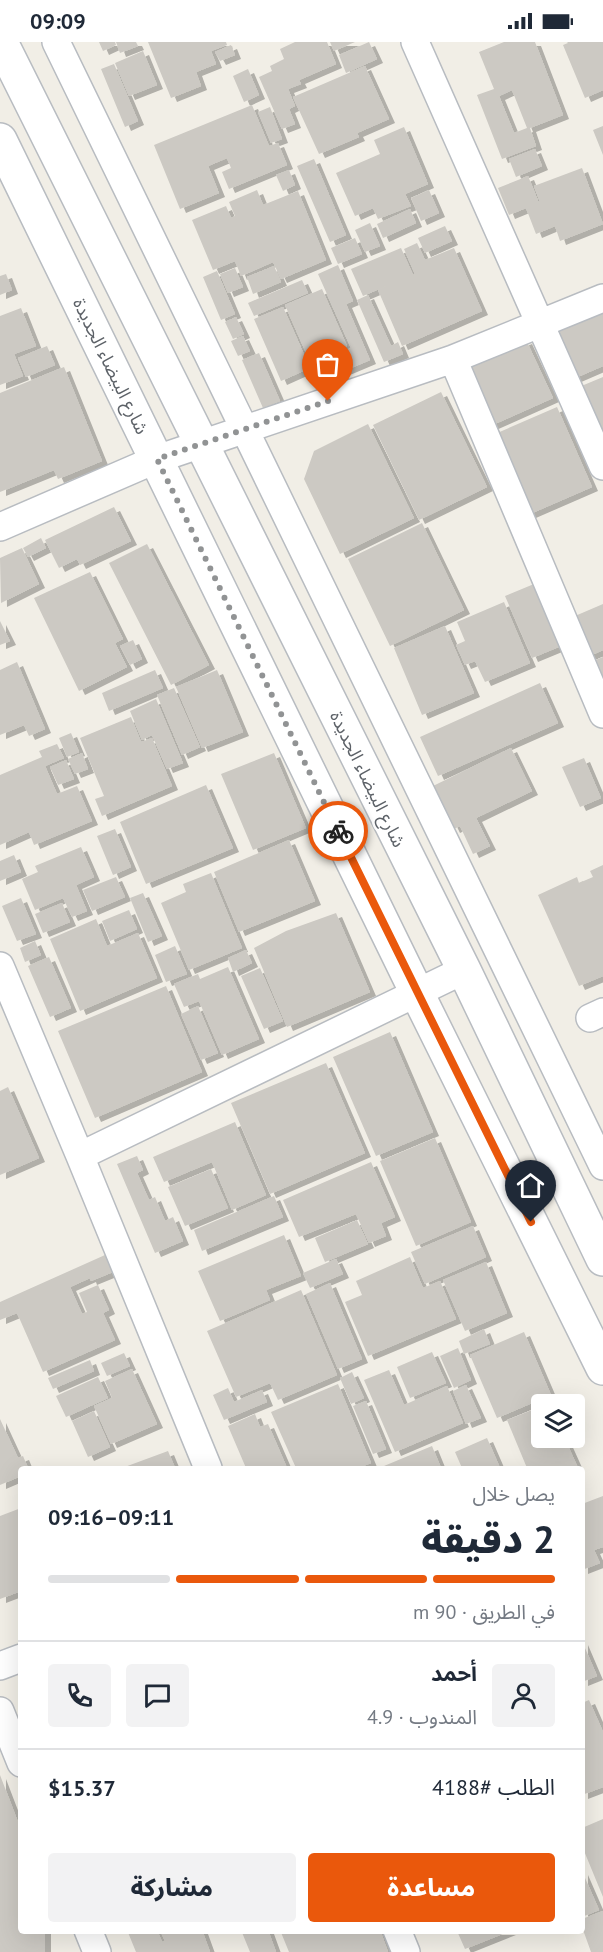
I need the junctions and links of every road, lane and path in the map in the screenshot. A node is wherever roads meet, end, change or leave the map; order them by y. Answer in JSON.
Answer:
{"nodes":[{"id":1,"x":1,"y":42,"type":"edge"},
{"id":2,"x":56,"y":42,"type":"edge"},
{"id":3,"x":415,"y":42,"type":"edge"},
{"id":4,"x":0,"y":140,"type":"edge"},
{"id":5,"x":603,"y":298,"type":"edge"},
{"id":6,"x":541,"y":323,"type":"junction"},
{"id":7,"x":453,"y":359,"type":"junction"},
{"id":8,"x":244,"y":430,"type":"junction"},
{"id":9,"x":201,"y":444,"type":"junction"},
{"id":10,"x":157,"y":459,"type":"junction"},
{"id":11,"x":603,"y":466,"type":"edge"},
{"id":12,"x":0,"y":527,"type":"edge"},
{"id":13,"x":603,"y":714,"type":"edge"},
{"id":14,"x":0,"y":966,"type":"edge"},
{"id":15,"x":464,"y":970,"type":"junction"},
{"id":16,"x":417,"y":993,"type":"junction"},
{"id":17,"x":80,"y":1156,"type":"junction"},
{"id":18,"x":603,"y":1166,"type":"edge"},
{"id":19,"x":603,"y":1259,"type":"edge"},
{"id":20,"x":603,"y":1368,"type":"edge"},
{"id":21,"x":207,"y":1466,"type":"edge"},
{"id":22,"x":18,"y":1659,"type":"edge"},
{"id":23,"x":0,"y":1666,"type":"edge"},
{"id":24,"x":0,"y":1711,"type":"edge"},
{"id":25,"x":18,"y":1756,"type":"edge"},
{"id":26,"x":90,"y":1934,"type":"edge"},
{"id":27,"x":399,"y":1934,"type":"edge"},
{"id":28,"x":97,"y":1952,"type":"edge"},
{"id":29,"x":406,"y":1952,"type":"edge"}],
"edges":[{"from":1,"to":9,"type":"street","name":"شارع البيضاء الجديدة"},
{"from":2,"to":8,"type":"street"},
{"from":3,"to":6,"type":"street"},
{"from":4,"to":10,"type":"street","name":"شارع البيضاء الجديدة"},
{"from":5,"to":6,"type":"street"},
{"from":6,"to":7,"type":"street"},
{"from":6,"to":11,"type":"street"},
{"from":7,"to":8,"type":"street"},
{"from":7,"to":13,"type":"street"},
{"from":8,"to":9,"type":"street"},
{"from":8,"to":18,"type":"street"},
{"from":9,"to":10,"type":"street"},
{"from":9,"to":15,"type":"street","name":"شارع البيضاء الجديدة"},
{"from":10,"to":12,"type":"street"},
{"from":10,"to":16,"type":"street","name":"شارع البيضاء الجديدة"},
{"from":14,"to":17,"type":"street"},
{"from":15,"to":16,"type":"street"},
{"from":15,"to":19,"type":"street","name":"شارع البيضاء الجديدة"},
{"from":16,"to":17,"type":"street"},
{"from":16,"to":20,"type":"street","name":"شارع البيضاء الجديدة"},
{"from":17,"to":21,"type":"street"},
{"from":22,"to":23,"type":"street"},
{"from":24,"to":25,"type":"street"},
{"from":26,"to":28,"type":"street"},
{"from":27,"to":29,"type":"street"}]}
